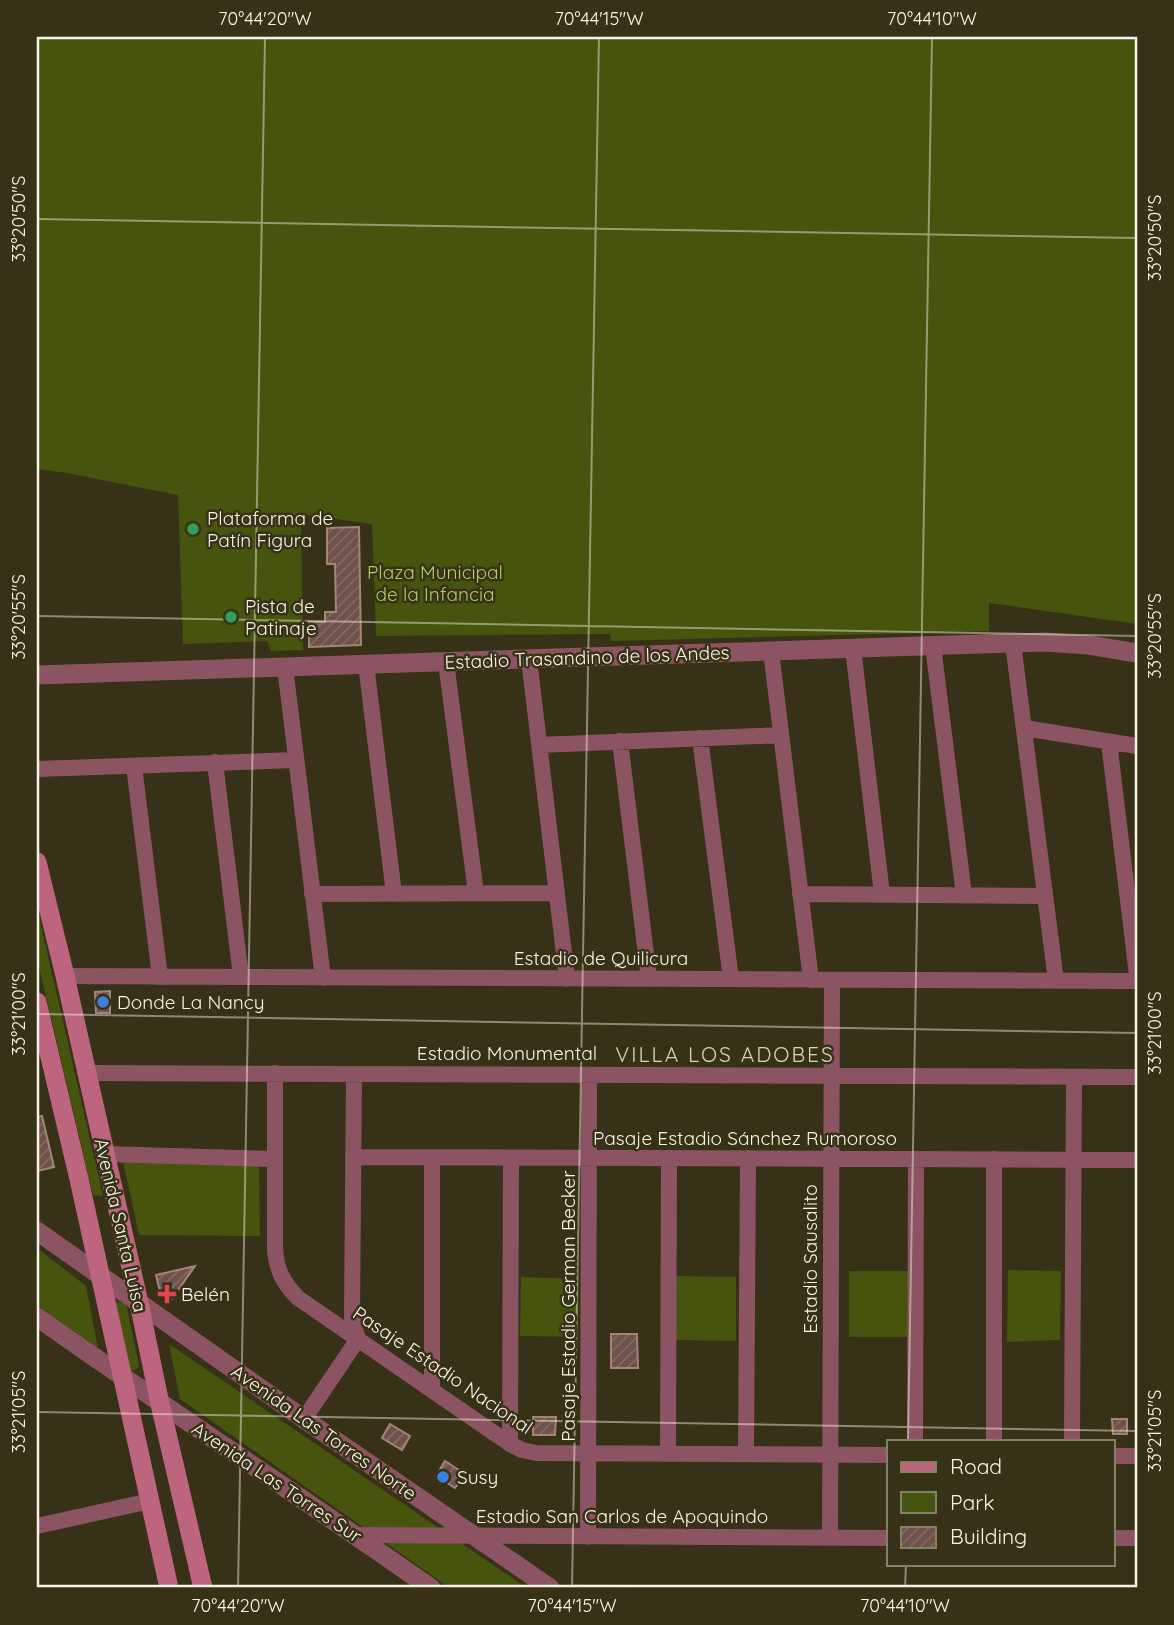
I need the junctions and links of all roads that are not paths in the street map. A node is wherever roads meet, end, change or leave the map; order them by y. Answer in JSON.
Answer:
{"nodes":[{"id":1,"x":1013,"y":643,"type":"junction"},
{"id":2,"x":933,"y":646,"type":"junction"},
{"id":3,"x":853,"y":648,"type":"junction"},
{"id":4,"x":771,"y":651,"type":"junction"},
{"id":5,"x":1137,"y":653,"type":"edge"},
{"id":6,"x":529,"y":659,"type":"junction"},
{"id":7,"x":446,"y":662,"type":"junction"},
{"id":8,"x":366,"y":664,"type":"junction"},
{"id":9,"x":285,"y":667,"type":"junction"},
{"id":10,"x":37,"y":675,"type":"edge"},
{"id":11,"x":1024,"y":728,"type":"junction"},
{"id":12,"x":781,"y":734,"type":"junction"},
{"id":13,"x":700,"y":738,"type":"junction"},
{"id":14,"x":620,"y":741,"type":"junction"},
{"id":15,"x":1109,"y":742,"type":"junction"},
{"id":16,"x":539,"y":745,"type":"junction"},
{"id":17,"x":1137,"y":746,"type":"edge"},
{"id":18,"x":296,"y":760,"type":"junction"},
{"id":19,"x":215,"y":762,"type":"junction"},
{"id":20,"x":134,"y":766,"type":"junction"},
{"id":21,"x":37,"y":769,"type":"edge"},
{"id":22,"x":37,"y":862,"type":"edge"},
{"id":23,"x":476,"y":893,"type":"junction"},
{"id":24,"x":557,"y":893,"type":"junction"},
{"id":25,"x":312,"y":894,"type":"junction"},
{"id":26,"x":394,"y":894,"type":"junction"},
{"id":27,"x":800,"y":894,"type":"junction"},
{"id":28,"x":882,"y":894,"type":"junction"},
{"id":29,"x":964,"y":895,"type":"junction"},
{"id":30,"x":1045,"y":896,"type":"junction"},
{"id":31,"x":1137,"y":975,"type":"edge"},
{"id":32,"x":65,"y":976,"type":"junction"},
{"id":33,"x":160,"y":977,"type":"junction"},
{"id":34,"x":241,"y":978,"type":"junction"},
{"id":35,"x":323,"y":978,"type":"junction"},
{"id":36,"x":567,"y":979,"type":"junction"},
{"id":37,"x":649,"y":979,"type":"junction"},
{"id":38,"x":731,"y":979,"type":"junction"},
{"id":39,"x":811,"y":980,"type":"junction"},
{"id":40,"x":832,"y":980,"type":"junction"},
{"id":41,"x":1056,"y":981,"type":"junction"},
{"id":42,"x":1137,"y":981,"type":"edge"},
{"id":43,"x":37,"y":1002,"type":"edge"},
{"id":44,"x":87,"y":1073,"type":"junction"},
{"id":45,"x":275,"y":1073,"type":"junction"},
{"id":46,"x":354,"y":1074,"type":"junction"},
{"id":47,"x":589,"y":1075,"type":"junction"},
{"id":48,"x":831,"y":1076,"type":"junction"},
{"id":49,"x":1074,"y":1077,"type":"junction"},
{"id":50,"x":1137,"y":1077,"type":"edge"},
{"id":51,"x":105,"y":1154,"type":"junction"},
{"id":52,"x":353,"y":1157,"type":"junction"},
{"id":53,"x":432,"y":1157,"type":"junction"},
{"id":54,"x":275,"y":1158,"type":"junction"},
{"id":55,"x":511,"y":1158,"type":"junction"},
{"id":56,"x":589,"y":1158,"type":"junction"},
{"id":57,"x":669,"y":1158,"type":"junction"},
{"id":58,"x":748,"y":1158,"type":"junction"},
{"id":59,"x":831,"y":1159,"type":"junction"},
{"id":60,"x":916,"y":1159,"type":"junction"},
{"id":61,"x":994,"y":1159,"type":"junction"},
{"id":62,"x":1074,"y":1160,"type":"junction"},
{"id":63,"x":1137,"y":1160,"type":"edge"},
{"id":64,"x":37,"y":1230,"type":"edge"},
{"id":65,"x":99,"y":1274,"type":"junction"},
{"id":66,"x":139,"y":1303,"type":"junction"},
{"id":67,"x":37,"y":1317,"type":"edge"},
{"id":68,"x":358,"y":1339,"type":"junction"},
{"id":69,"x":122,"y":1376,"type":"junction"},
{"id":70,"x":432,"y":1390,"type":"junction"},
{"id":71,"x":160,"y":1404,"type":"junction"},
{"id":72,"x":304,"y":1419,"type":"junction"},
{"id":73,"x":915,"y":1440,"type":"edge"},
{"id":74,"x":994,"y":1440,"type":"edge"},
{"id":75,"x":1072,"y":1440,"type":"edge"},
{"id":76,"x":510,"y":1444,"type":"junction"},
{"id":77,"x":588,"y":1453,"type":"junction"},
{"id":78,"x":668,"y":1454,"type":"junction"},
{"id":79,"x":746,"y":1454,"type":"junction"},
{"id":80,"x":831,"y":1455,"type":"junction"},
{"id":81,"x":887,"y":1455,"type":"edge"},
{"id":82,"x":1114,"y":1456,"type":"edge"},
{"id":83,"x":1137,"y":1456,"type":"edge"},
{"id":84,"x":150,"y":1502,"type":"junction"},
{"id":85,"x":37,"y":1526,"type":"edge"},
{"id":86,"x":355,"y":1535,"type":"junction"},
{"id":87,"x":475,"y":1536,"type":"junction"},
{"id":88,"x":588,"y":1537,"type":"junction"},
{"id":89,"x":830,"y":1538,"type":"junction"},
{"id":90,"x":887,"y":1538,"type":"edge"},
{"id":91,"x":1114,"y":1538,"type":"edge"},
{"id":92,"x":1137,"y":1538,"type":"edge"},
{"id":93,"x":169,"y":1588,"type":"edge"},
{"id":94,"x":204,"y":1588,"type":"edge"},
{"id":95,"x":431,"y":1588,"type":"edge"},
{"id":96,"x":550,"y":1588,"type":"edge"}],
"edges":[{"from":1,"to":2,"type":"street","name":"Estadio Trasandino de los Andes"},
{"from":1,"to":5,"type":"street","name":"Estadio Trasandino de los Andes"},
{"from":1,"to":11,"type":"street"},
{"from":2,"to":3,"type":"street","name":"Estadio Trasandino de los Andes"},
{"from":2,"to":29,"type":"street"},
{"from":3,"to":4,"type":"street","name":"Estadio Trasandino de los Andes"},
{"from":3,"to":28,"type":"street"},
{"from":4,"to":6,"type":"street","name":"Estadio Trasandino de los Andes"},
{"from":4,"to":12,"type":"street"},
{"from":6,"to":7,"type":"street","name":"Estadio Trasandino de los Andes"},
{"from":6,"to":16,"type":"street"},
{"from":7,"to":8,"type":"street","name":"Estadio Trasandino de los Andes"},
{"from":7,"to":23,"type":"street"},
{"from":8,"to":9,"type":"street","name":"Estadio Trasandino de los Andes"},
{"from":8,"to":26,"type":"street"},
{"from":9,"to":10,"type":"street","name":"Estadio Trasandino de los Andes"},
{"from":9,"to":18,"type":"street"},
{"from":11,"to":15,"type":"street"},
{"from":11,"to":30,"type":"street"},
{"from":12,"to":13,"type":"street"},
{"from":12,"to":27,"type":"street"},
{"from":13,"to":14,"type":"street"},
{"from":13,"to":38,"type":"street"},
{"from":14,"to":16,"type":"street"},
{"from":14,"to":37,"type":"street"},
{"from":15,"to":17,"type":"street"},
{"from":15,"to":31,"type":"street"},
{"from":16,"to":24,"type":"street"},
{"from":18,"to":19,"type":"street"},
{"from":18,"to":25,"type":"street"},
{"from":19,"to":20,"type":"street"},
{"from":19,"to":34,"type":"street"},
{"from":20,"to":21,"type":"street"},
{"from":20,"to":33,"type":"street"},
{"from":22,"to":32,"type":"main road","name":"Avenida Santa Luisa"},
{"from":23,"to":24,"type":"street"},
{"from":23,"to":26,"type":"street"},
{"from":24,"to":36,"type":"street"},
{"from":25,"to":26,"type":"street"},
{"from":25,"to":35,"type":"street"},
{"from":27,"to":28,"type":"street"},
{"from":27,"to":39,"type":"street"},
{"from":28,"to":29,"type":"street"},
{"from":29,"to":30,"type":"street"},
{"from":30,"to":41,"type":"street"},
{"from":32,"to":33,"type":"street","name":"Estadio de Quilicura"},
{"from":32,"to":44,"type":"main road","name":"Avenida Santa Luisa"},
{"from":33,"to":34,"type":"street","name":"Estadio de Quilicura"},
{"from":34,"to":35,"type":"street","name":"Estadio de Quilicura"},
{"from":35,"to":36,"type":"street","name":"Estadio de Quilicura"},
{"from":36,"to":37,"type":"street","name":"Estadio de Quilicura"},
{"from":37,"to":38,"type":"street","name":"Estadio de Quilicura"},
{"from":38,"to":39,"type":"street","name":"Estadio de Quilicura"},
{"from":39,"to":40,"type":"street","name":"Estadio de Quilicura"},
{"from":40,"to":41,"type":"street","name":"Estadio de Quilicura"},
{"from":40,"to":48,"type":"street","name":"Estadio Sausalito"},
{"from":41,"to":42,"type":"street","name":"Estadio de Quilicura"},
{"from":43,"to":65,"type":"main road","name":"Avenida Santa Luisa"},
{"from":44,"to":45,"type":"street","name":"Estadio Monumental"},
{"from":44,"to":51,"type":"main road","name":"Avenida Santa Luisa"},
{"from":45,"to":46,"type":"street","name":"Estadio Monumental"},
{"from":45,"to":54,"type":"street","name":"Pasaje Estadio Nacional"},
{"from":46,"to":47,"type":"street","name":"Estadio Monumental"},
{"from":46,"to":52,"type":"street"},
{"from":47,"to":48,"type":"street","name":"Estadio Monumental"},
{"from":47,"to":56,"type":"street","name":"Pasaje Estadio German Becker"},
{"from":48,"to":49,"type":"street","name":"Estadio Monumental"},
{"from":48,"to":59,"type":"street","name":"Estadio Sausalito"},
{"from":49,"to":50,"type":"street","name":"Estadio Monumental"},
{"from":49,"to":62,"type":"street"},
{"from":51,"to":54,"type":"street"},
{"from":51,"to":66,"type":"main road","name":"Avenida Santa Luisa"},
{"from":52,"to":53,"type":"street","name":"Pasaje Estadio Sánchez Rumoroso"},
{"from":52,"to":68,"type":"street"},
{"from":53,"to":55,"type":"street","name":"Pasaje Estadio Sánchez Rumoroso"},
{"from":53,"to":70,"type":"street"},
{"from":54,"to":68,"type":"street","name":"Pasaje Estadio Nacional"},
{"from":55,"to":56,"type":"street","name":"Pasaje Estadio Sánchez Rumoroso"},
{"from":55,"to":76,"type":"street"},
{"from":56,"to":57,"type":"street","name":"Pasaje Estadio Sánchez Rumoroso"},
{"from":56,"to":77,"type":"street","name":"Pasaje Estadio German Becker"},
{"from":57,"to":58,"type":"street","name":"Pasaje Estadio Sánchez Rumoroso"},
{"from":57,"to":78,"type":"street"},
{"from":58,"to":59,"type":"street","name":"Pasaje Estadio Sánchez Rumoroso"},
{"from":58,"to":79,"type":"street"},
{"from":59,"to":60,"type":"street","name":"Pasaje Estadio Sánchez Rumoroso"},
{"from":59,"to":80,"type":"street","name":"Estadio Sausalito"},
{"from":60,"to":61,"type":"street","name":"Pasaje Estadio Sánchez Rumoroso"},
{"from":60,"to":73,"type":"street"},
{"from":61,"to":62,"type":"street","name":"Pasaje Estadio Sánchez Rumoroso"},
{"from":61,"to":74,"type":"street"},
{"from":62,"to":63,"type":"street","name":"Pasaje Estadio Sánchez Rumoroso"},
{"from":62,"to":75,"type":"street"},
{"from":64,"to":65,"type":"street","name":"Avenida Las Torres Norte"},
{"from":65,"to":66,"type":"street","name":"Avenida Las Torres Norte"},
{"from":65,"to":69,"type":"main road","name":"Avenida Santa Luisa"},
{"from":66,"to":71,"type":"main road","name":"Avenida Santa Luisa"},
{"from":66,"to":72,"type":"street","name":"Avenida Las Torres Norte"},
{"from":67,"to":69,"type":"street","name":"Avenida Las Torres Sur"},
{"from":68,"to":70,"type":"street","name":"Pasaje Estadio Nacional"},
{"from":68,"to":72,"type":"street"},
{"from":69,"to":71,"type":"street","name":"Avenida Las Torres Sur"},
{"from":69,"to":84,"type":"main road","name":"Avenida Santa Luisa"},
{"from":70,"to":76,"type":"street","name":"Pasaje Estadio Nacional"},
{"from":71,"to":86,"type":"street","name":"Avenida Las Torres Sur"},
{"from":71,"to":94,"type":"main road","name":"Avenida Santa Luisa"},
{"from":72,"to":87,"type":"street","name":"Avenida Las Torres Norte"},
{"from":76,"to":77,"type":"street","name":"Pasaje Estadio Nacional"},
{"from":77,"to":78,"type":"street","name":"Pasaje Estadio Nacional"},
{"from":77,"to":88,"type":"street","name":"Pasaje Estadio German Becker"},
{"from":78,"to":79,"type":"street","name":"Pasaje Estadio Nacional"},
{"from":79,"to":80,"type":"street","name":"Pasaje Estadio Nacional"},
{"from":80,"to":81,"type":"street","name":"Pasaje Estadio Nacional"},
{"from":80,"to":89,"type":"street","name":"Estadio Sausalito"},
{"from":82,"to":83,"type":"street"},
{"from":84,"to":85,"type":"street"},
{"from":84,"to":93,"type":"main road","name":"Avenida Santa Luisa"},
{"from":86,"to":87,"type":"street","name":"Estadio San Carlos de Apoquindo"},
{"from":86,"to":95,"type":"street","name":"Avenida Las Torres Sur"},
{"from":87,"to":88,"type":"street","name":"Estadio San Carlos de Apoquindo"},
{"from":87,"to":96,"type":"street","name":"Avenida Las Torres Norte"},
{"from":88,"to":89,"type":"street","name":"Estadio San Carlos de Apoquindo"},
{"from":89,"to":90,"type":"street","name":"Estadio San Carlos de Apoquindo"},
{"from":91,"to":92,"type":"street"}]}
